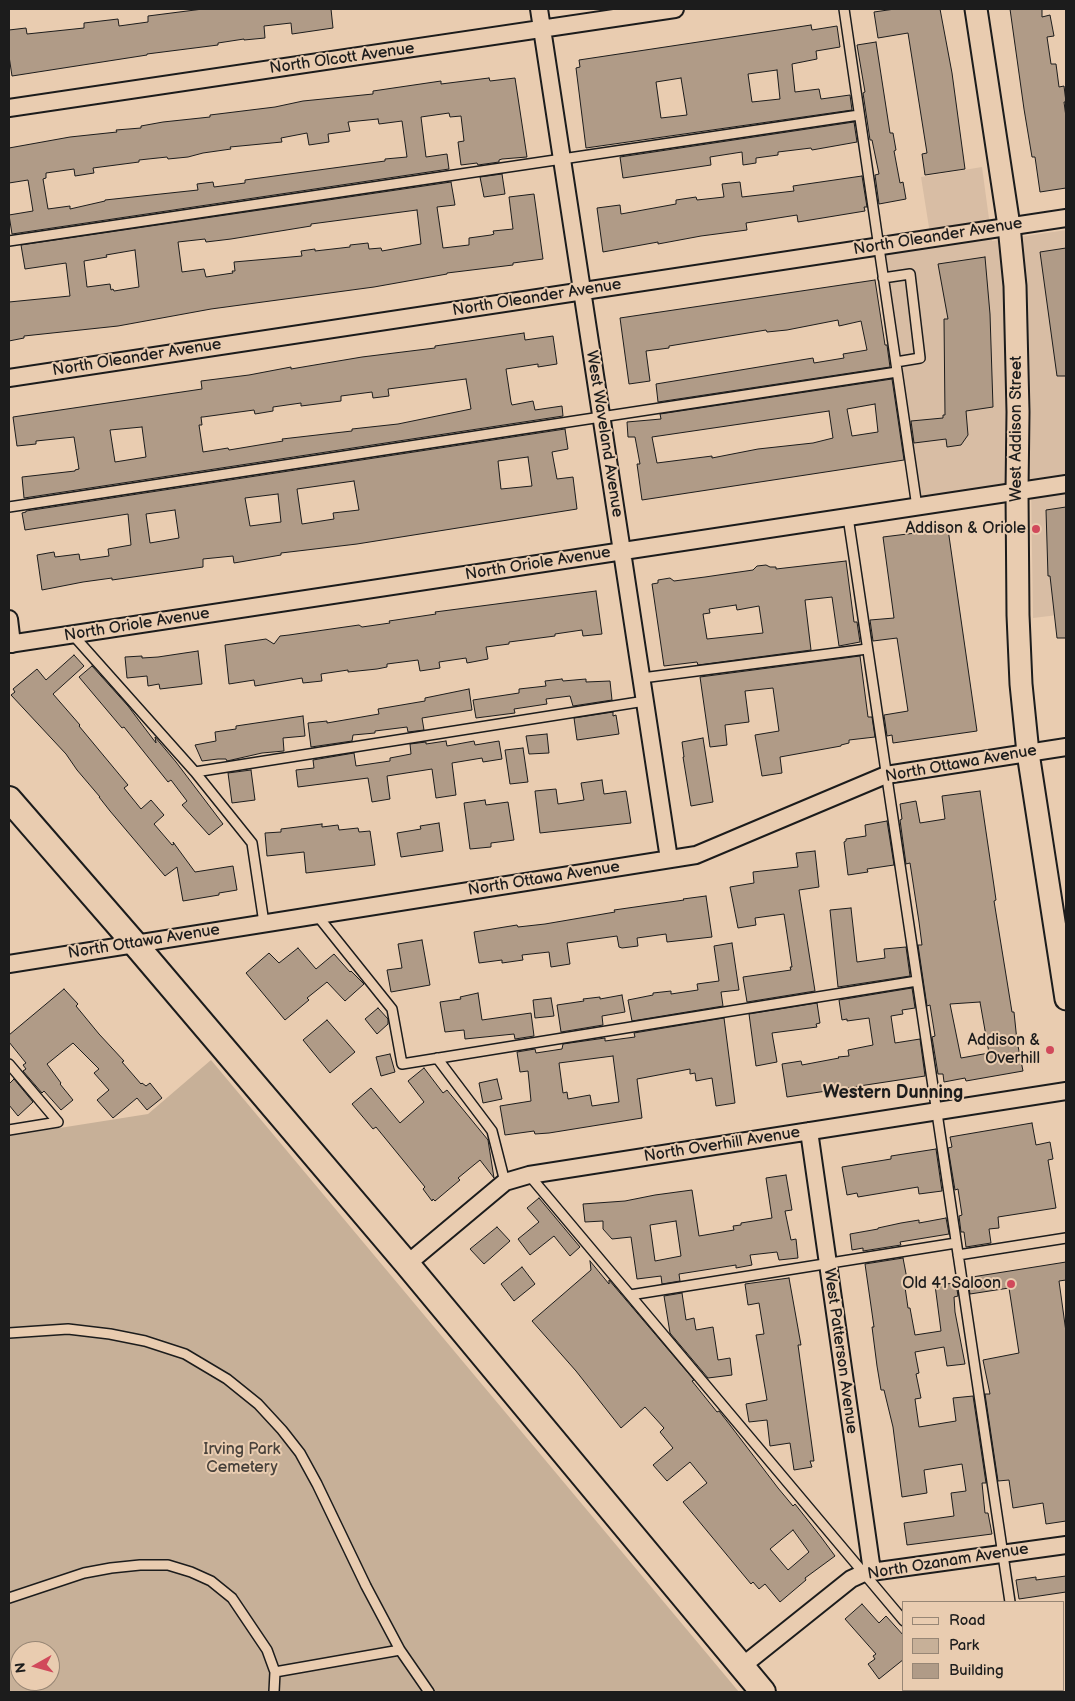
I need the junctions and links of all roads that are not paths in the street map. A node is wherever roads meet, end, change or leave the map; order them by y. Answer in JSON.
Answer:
{"nodes":[{"id":1,"x":539,"y":9,"type":"edge"},
{"id":2,"x":675,"y":9,"type":"edge"},
{"id":3,"x":844,"y":9,"type":"edge"},
{"id":4,"x":976,"y":9,"type":"edge"},
{"id":5,"x":542,"y":29,"type":"junction"},
{"id":6,"x":9,"y":108,"type":"edge"},
{"id":7,"x":859,"y":115,"type":"junction"},
{"id":8,"x":562,"y":158,"type":"junction"},
{"id":9,"x":1066,"y":218,"type":"edge"},
{"id":10,"x":1009,"y":226,"type":"junction"},
{"id":11,"x":9,"y":242,"type":"edge"},
{"id":12,"x":879,"y":246,"type":"junction"},
{"id":13,"x":883,"y":278,"type":"junction"},
{"id":14,"x":582,"y":291,"type":"junction"},
{"id":15,"x":896,"y":362,"type":"junction"},
{"id":16,"x":897,"y":372,"type":"junction"},
{"id":17,"x":9,"y":378,"type":"edge"},
{"id":18,"x":602,"y":417,"type":"junction"},
{"id":19,"x":1066,"y":484,"type":"edge"},
{"id":20,"x":1017,"y":492,"type":"junction"},
{"id":21,"x":9,"y":507,"type":"edge"},
{"id":22,"x":917,"y":507,"type":"junction"},
{"id":23,"x":848,"y":518,"type":"junction"},
{"id":24,"x":622,"y":552,"type":"junction"},
{"id":25,"x":9,"y":619,"type":"edge"},
{"id":26,"x":73,"y":635,"type":"junction"},
{"id":27,"x":11,"y":644,"type":"edge"},
{"id":28,"x":867,"y":649,"type":"junction"},
{"id":29,"x":642,"y":678,"type":"junction"},
{"id":30,"x":645,"y":702,"type":"junction"},
{"id":31,"x":1066,"y":747,"type":"edge"},
{"id":32,"x":1028,"y":753,"type":"junction"},
{"id":33,"x":195,"y":772,"type":"junction"},
{"id":34,"x":886,"y":774,"type":"junction"},
{"id":35,"x":9,"y":799,"type":"edge"},
{"id":36,"x":669,"y":859,"type":"junction"},
{"id":37,"x":316,"y":914,"type":"junction"},
{"id":38,"x":264,"y":923,"type":"junction"},
{"id":39,"x":135,"y":944,"type":"junction"},
{"id":40,"x":9,"y":964,"type":"edge"},
{"id":41,"x":917,"y":981,"type":"junction"},
{"id":42,"x":1066,"y":998,"type":"edge"},
{"id":43,"x":438,"y":1058,"type":"junction"},
{"id":44,"x":9,"y":1064,"type":"edge"},
{"id":45,"x":1066,"y":1091,"type":"edge"},
{"id":46,"x":937,"y":1112,"type":"junction"},
{"id":47,"x":9,"y":1130,"type":"edge"},
{"id":48,"x":809,"y":1131,"type":"junction"},
{"id":49,"x":529,"y":1175,"type":"junction"},
{"id":50,"x":505,"y":1182,"type":"junction"},
{"id":51,"x":1066,"y":1238,"type":"edge"},
{"id":52,"x":956,"y":1243,"type":"junction"},
{"id":53,"x":958,"y":1255,"type":"junction"},
{"id":54,"x":407,"y":1264,"type":"junction"},
{"id":55,"x":827,"y":1264,"type":"junction"},
{"id":56,"x":630,"y":1295,"type":"junction"},
{"id":57,"x":9,"y":1333,"type":"edge"},
{"id":58,"x":1066,"y":1545,"type":"edge"},
{"id":59,"x":1003,"y":1553,"type":"junction"},
{"id":60,"x":868,"y":1572,"type":"junction"},
{"id":61,"x":9,"y":1598,"type":"edge"},
{"id":62,"x":1010,"y":1601,"type":"edge"},
{"id":63,"x":902,"y":1618,"type":"edge"},
{"id":64,"x":400,"y":1650,"type":"junction"},
{"id":65,"x":741,"y":1667,"type":"junction"},
{"id":66,"x":275,"y":1672,"type":"junction"},
{"id":67,"x":274,"y":1692,"type":"edge"},
{"id":68,"x":429,"y":1692,"type":"edge"},
{"id":69,"x":763,"y":1692,"type":"edge"}],
"edges":[{"from":1,"to":5,"type":"street","name":"West Waveland Avenue"},
{"from":2,"to":5,"type":"street","name":"North Olcott Avenue"},
{"from":3,"to":7,"type":"lane"},
{"from":4,"to":10,"type":"street","name":"West Addison Street"},
{"from":5,"to":6,"type":"street","name":"North Olcott Avenue"},
{"from":5,"to":8,"type":"street","name":"West Waveland Avenue"},
{"from":7,"to":8,"type":"lane"},
{"from":7,"to":12,"type":"lane"},
{"from":8,"to":11,"type":"lane"},
{"from":8,"to":14,"type":"street","name":"West Waveland Avenue"},
{"from":9,"to":10,"type":"street","name":"North Oleander Avenue"},
{"from":10,"to":12,"type":"street","name":"North Oleander Avenue"},
{"from":10,"to":20,"type":"street","name":"West Addison Street"},
{"from":12,"to":13,"type":"lane"},
{"from":12,"to":14,"type":"street","name":"North Oleander Avenue"},
{"from":13,"to":15,"type":"lane"},
{"from":13,"to":15,"type":"lane"},
{"from":14,"to":17,"type":"street","name":"North Oleander Avenue"},
{"from":14,"to":18,"type":"street","name":"West Waveland Avenue"},
{"from":15,"to":16,"type":"lane"},
{"from":16,"to":18,"type":"lane"},
{"from":16,"to":22,"type":"lane"},
{"from":18,"to":21,"type":"lane"},
{"from":18,"to":24,"type":"street","name":"West Waveland Avenue"},
{"from":19,"to":20,"type":"street","name":"North Oriole Avenue"},
{"from":20,"to":22,"type":"street","name":"North Oriole Avenue"},
{"from":20,"to":32,"type":"street","name":"West Addison Street"},
{"from":22,"to":23,"type":"street","name":"North Oriole Avenue"},
{"from":23,"to":24,"type":"street","name":"North Oriole Avenue"},
{"from":23,"to":28,"type":"lane"},
{"from":24,"to":26,"type":"street","name":"North Oriole Avenue"},
{"from":24,"to":29,"type":"street","name":"West Waveland Avenue"},
{"from":25,"to":27,"type":"street"},
{"from":26,"to":27,"type":"street","name":"North Oriole Avenue"},
{"from":26,"to":33,"type":"lane"},
{"from":28,"to":29,"type":"lane"},
{"from":28,"to":34,"type":"lane"},
{"from":29,"to":30,"type":"street","name":"West Waveland Avenue"},
{"from":30,"to":33,"type":"lane"},
{"from":30,"to":36,"type":"street","name":"West Waveland Avenue"},
{"from":31,"to":32,"type":"street","name":"North Ottawa Avenue"},
{"from":32,"to":34,"type":"street","name":"North Ottawa Avenue"},
{"from":32,"to":42,"type":"street","name":"West Addison Street"},
{"from":33,"to":38,"type":"lane"},
{"from":34,"to":36,"type":"street","name":"North Ottawa Avenue"},
{"from":34,"to":41,"type":"lane"},
{"from":35,"to":39,"type":"main road"},
{"from":36,"to":37,"type":"street","name":"North Ottawa Avenue"},
{"from":37,"to":38,"type":"street","name":"North Ottawa Avenue"},
{"from":37,"to":43,"type":"lane"},
{"from":38,"to":39,"type":"street","name":"North Ottawa Avenue"},
{"from":39,"to":40,"type":"street","name":"North Ottawa Avenue"},
{"from":39,"to":54,"type":"main road"},
{"from":41,"to":43,"type":"lane"},
{"from":41,"to":46,"type":"lane"},
{"from":43,"to":50,"type":"lane"},
{"from":44,"to":47,"type":"lane"},
{"from":45,"to":46,"type":"street","name":"North Overhill Avenue"},
{"from":46,"to":48,"type":"street","name":"North Overhill Avenue"},
{"from":46,"to":52,"type":"lane"},
{"from":48,"to":49,"type":"street","name":"North Overhill Avenue"},
{"from":48,"to":55,"type":"street","name":"West Patterson Avenue"},
{"from":49,"to":50,"type":"street","name":"North Overhill Avenue"},
{"from":49,"to":56,"type":"lane"},
{"from":50,"to":54,"type":"street","name":"North Overhill Avenue"},
{"from":51,"to":53,"type":"lane"},
{"from":52,"to":53,"type":"lane"},
{"from":52,"to":55,"type":"lane"},
{"from":53,"to":59,"type":"lane"},
{"from":54,"to":65,"type":"main road"},
{"from":55,"to":56,"type":"lane"},
{"from":55,"to":60,"type":"street","name":"West Patterson Avenue"},
{"from":56,"to":60,"type":"lane"},
{"from":57,"to":64,"type":"lane"},
{"from":58,"to":59,"type":"street","name":"North Ozanam Avenue"},
{"from":59,"to":60,"type":"street","name":"North Ozanam Avenue"},
{"from":59,"to":62,"type":"lane"},
{"from":60,"to":63,"type":"lane"},
{"from":60,"to":65,"type":"street","name":"North Ozanam Avenue"},
{"from":61,"to":66,"type":"lane"},
{"from":64,"to":66,"type":"lane"},
{"from":64,"to":68,"type":"lane"},
{"from":65,"to":69,"type":"main road"},
{"from":66,"to":67,"type":"lane"}]}
